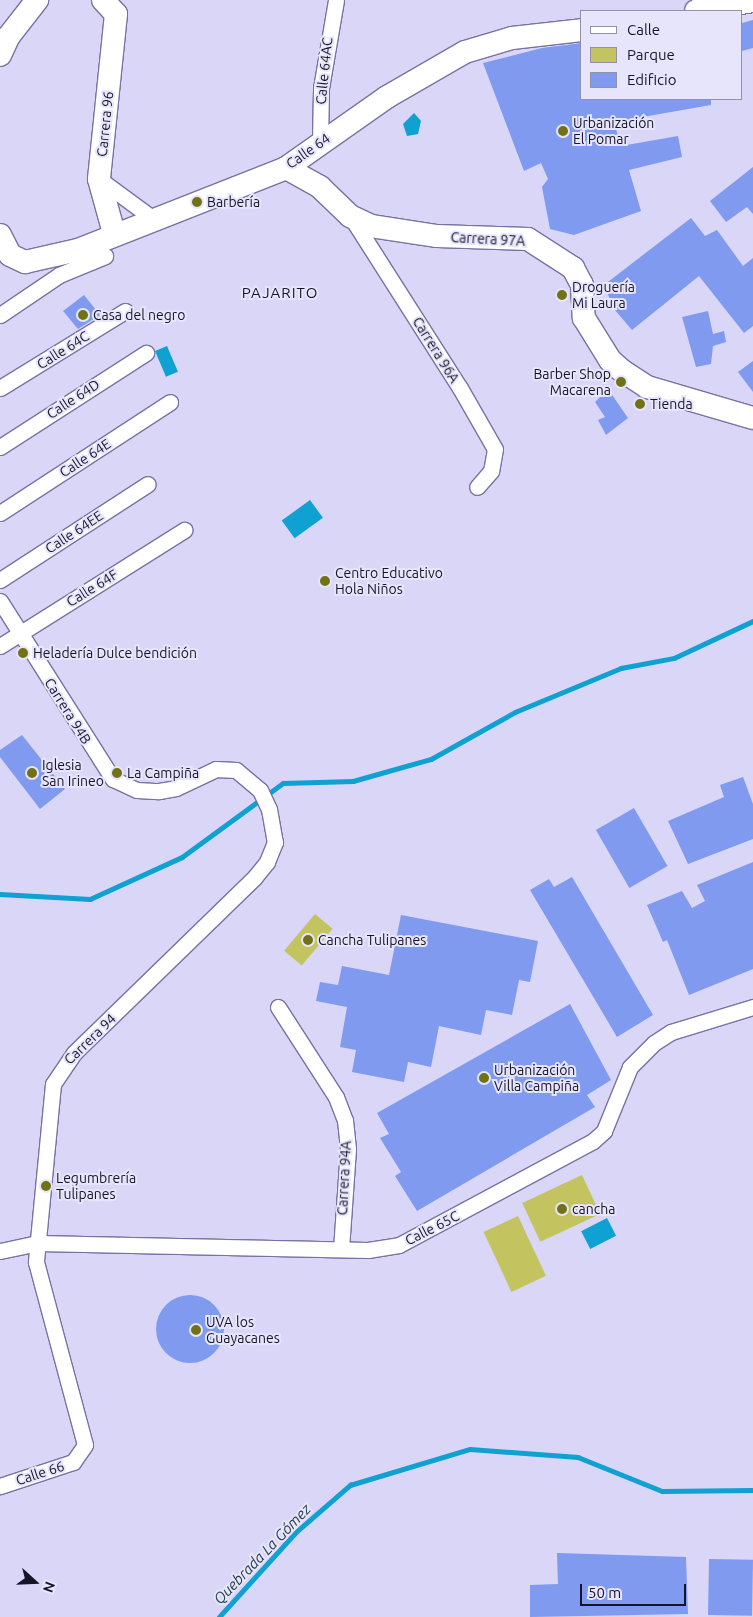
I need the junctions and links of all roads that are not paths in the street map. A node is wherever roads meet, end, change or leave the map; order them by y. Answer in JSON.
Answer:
{"nodes":[{"id":1,"x":38,"y":0,"type":"edge"},
{"id":2,"x":336,"y":0,"type":"edge"},
{"id":3,"x":753,"y":1,"type":"edge"},
{"id":4,"x":113,"y":5,"type":"edge"},
{"id":5,"x":702,"y":10,"type":"edge"},
{"id":6,"x":580,"y":30,"type":"edge"},
{"id":7,"x":0,"y":56,"type":"edge"},
{"id":8,"x":320,"y":142,"type":"junction"},
{"id":9,"x":286,"y":168,"type":"junction"},
{"id":10,"x":99,"y":179,"type":"junction"},
{"id":11,"x":350,"y":216,"type":"junction"},
{"id":12,"x":152,"y":218,"type":"junction"},
{"id":13,"x":114,"y":232,"type":"junction"},
{"id":14,"x":0,"y":235,"type":"edge"},
{"id":15,"x":105,"y":256,"type":"dead end"},
{"id":16,"x":125,"y":311,"type":"dead end"},
{"id":17,"x":0,"y":315,"type":"edge"},
{"id":18,"x":146,"y":353,"type":"dead end"},
{"id":19,"x":0,"y":388,"type":"edge"},
{"id":20,"x":170,"y":402,"type":"dead end"},
{"id":21,"x":753,"y":418,"type":"edge"},
{"id":22,"x":0,"y":446,"type":"edge"},
{"id":23,"x":148,"y":484,"type":"dead end"},
{"id":24,"x":478,"y":487,"type":"dead end"},
{"id":25,"x":0,"y":514,"type":"edge"},
{"id":26,"x":184,"y":530,"type":"dead end"},
{"id":27,"x":0,"y":580,"type":"edge"},
{"id":28,"x":0,"y":601,"type":"edge"},
{"id":29,"x":21,"y":632,"type":"junction"},
{"id":30,"x":0,"y":646,"type":"edge"},
{"id":31,"x":159,"y":791,"type":"joint"},
{"id":32,"x":278,"y":1007,"type":"dead end"},
{"id":33,"x":753,"y":1007,"type":"edge"},
{"id":34,"x":37,"y":1242,"type":"junction"},
{"id":35,"x":340,"y":1248,"type":"junction"},
{"id":36,"x":0,"y":1251,"type":"edge"},
{"id":37,"x":79,"y":1457,"type":"joint"},
{"id":38,"x":0,"y":1486,"type":"edge"}],
"edges":[{"from":1,"to":7,"type":"street"},
{"from":2,"to":8,"type":"street","name":"Calle 64AC"},
{"from":3,"to":5,"type":"street"},
{"from":4,"to":10,"type":"street","name":"Carrera 96"},
{"from":6,"to":8,"type":"street","name":"Calle 64"},
{"from":8,"to":9,"type":"street","name":"Calle 64"},
{"from":9,"to":11,"type":"street"},
{"from":9,"to":12,"type":"street","name":"Calle 64"},
{"from":10,"to":12,"type":"street"},
{"from":10,"to":13,"type":"street","name":"Carrera 96"},
{"from":11,"to":21,"type":"street","name":"Carrera 97A"},
{"from":11,"to":24,"type":"street","name":"Carrera 96A"},
{"from":12,"to":13,"type":"street","name":"Calle 64"},
{"from":13,"to":14,"type":"street","name":"Calle 64"},
{"from":15,"to":17,"type":"street"},
{"from":16,"to":19,"type":"street","name":"Calle 64C"},
{"from":18,"to":22,"type":"street","name":"Calle 64D"},
{"from":20,"to":25,"type":"street","name":"Calle 64E"},
{"from":23,"to":27,"type":"street","name":"Calle 64EE"},
{"from":26,"to":29,"type":"street","name":"Calle 64F"},
{"from":28,"to":29,"type":"street","name":"Carrera 94B"},
{"from":29,"to":30,"type":"street","name":"Calle 64F"},
{"from":29,"to":31,"type":"street","name":"Carrera 94B"},
{"from":31,"to":34,"type":"street","name":"Carrera 94"},
{"from":32,"to":35,"type":"street","name":"Carrera 94A"},
{"from":33,"to":35,"type":"street","name":"Calle 65C"},
{"from":34,"to":35,"type":"street","name":"Calle 65C"},
{"from":34,"to":36,"type":"street","name":"Calle 65C"},
{"from":34,"to":37,"type":"street","name":"Carrera 94"},
{"from":37,"to":38,"type":"street","name":"Calle 66"}]}
